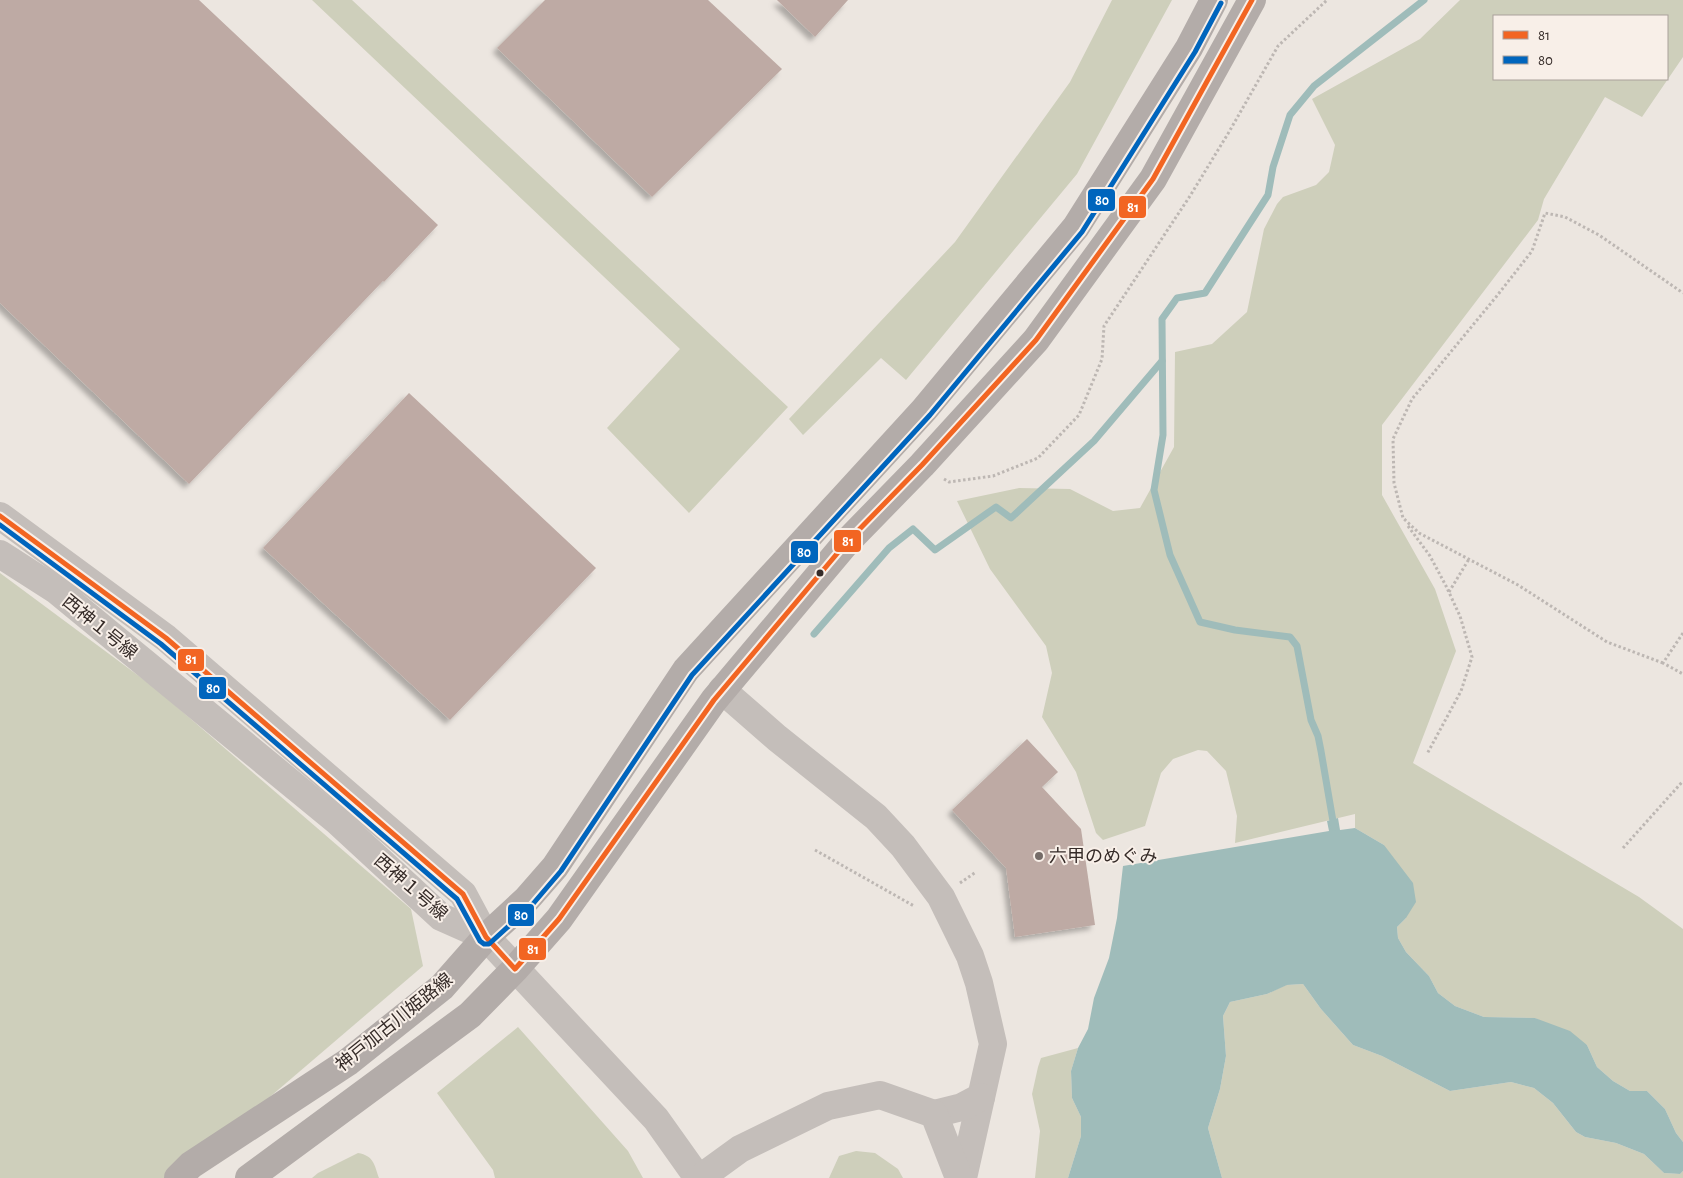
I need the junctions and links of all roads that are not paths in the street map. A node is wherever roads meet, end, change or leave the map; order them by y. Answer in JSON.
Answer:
{"nodes":[{"id":1,"x":1214,"y":0,"type":"edge"},
{"id":2,"x":1252,"y":0,"type":"edge"},
{"id":3,"x":0,"y":516,"type":"edge"},
{"id":4,"x":0,"y":554,"type":"edge"},
{"id":5,"x":722,"y":690,"type":"junction"},
{"id":6,"x":486,"y":937,"type":"junction"},
{"id":7,"x":516,"y":969,"type":"junction"},
{"id":8,"x":981,"y":1097,"type":"junction"},
{"id":9,"x":934,"y":1114,"type":"junction"},
{"id":10,"x":178,"y":1178,"type":"edge"},
{"id":11,"x":248,"y":1178,"type":"edge"},
{"id":12,"x":699,"y":1178,"type":"edge"},
{"id":13,"x":959,"y":1178,"type":"edge"},
{"id":14,"x":963,"y":1178,"type":"edge"}],
"edges":[{"from":1,"to":6,"type":"main road","name":"神戸加古川姫路線"},
{"from":2,"to":5,"type":"main road","name":"神戸加古川姫路線"},
{"from":3,"to":6,"type":"street","name":"西神１号線"},
{"from":4,"to":6,"type":"street","name":"西神１号線"},
{"from":5,"to":7,"type":"main road","name":"神戸加古川姫路線"},
{"from":5,"to":8,"type":"street"},
{"from":6,"to":7,"type":"street"},
{"from":6,"to":10,"type":"main road","name":"神戸加古川姫路線"},
{"from":7,"to":11,"type":"main road","name":"神戸加古川姫路線"},
{"from":7,"to":12,"type":"street"},
{"from":8,"to":9,"type":"street"},
{"from":8,"to":14,"type":"street"},
{"from":9,"to":12,"type":"street"},
{"from":9,"to":13,"type":"street"}]}
